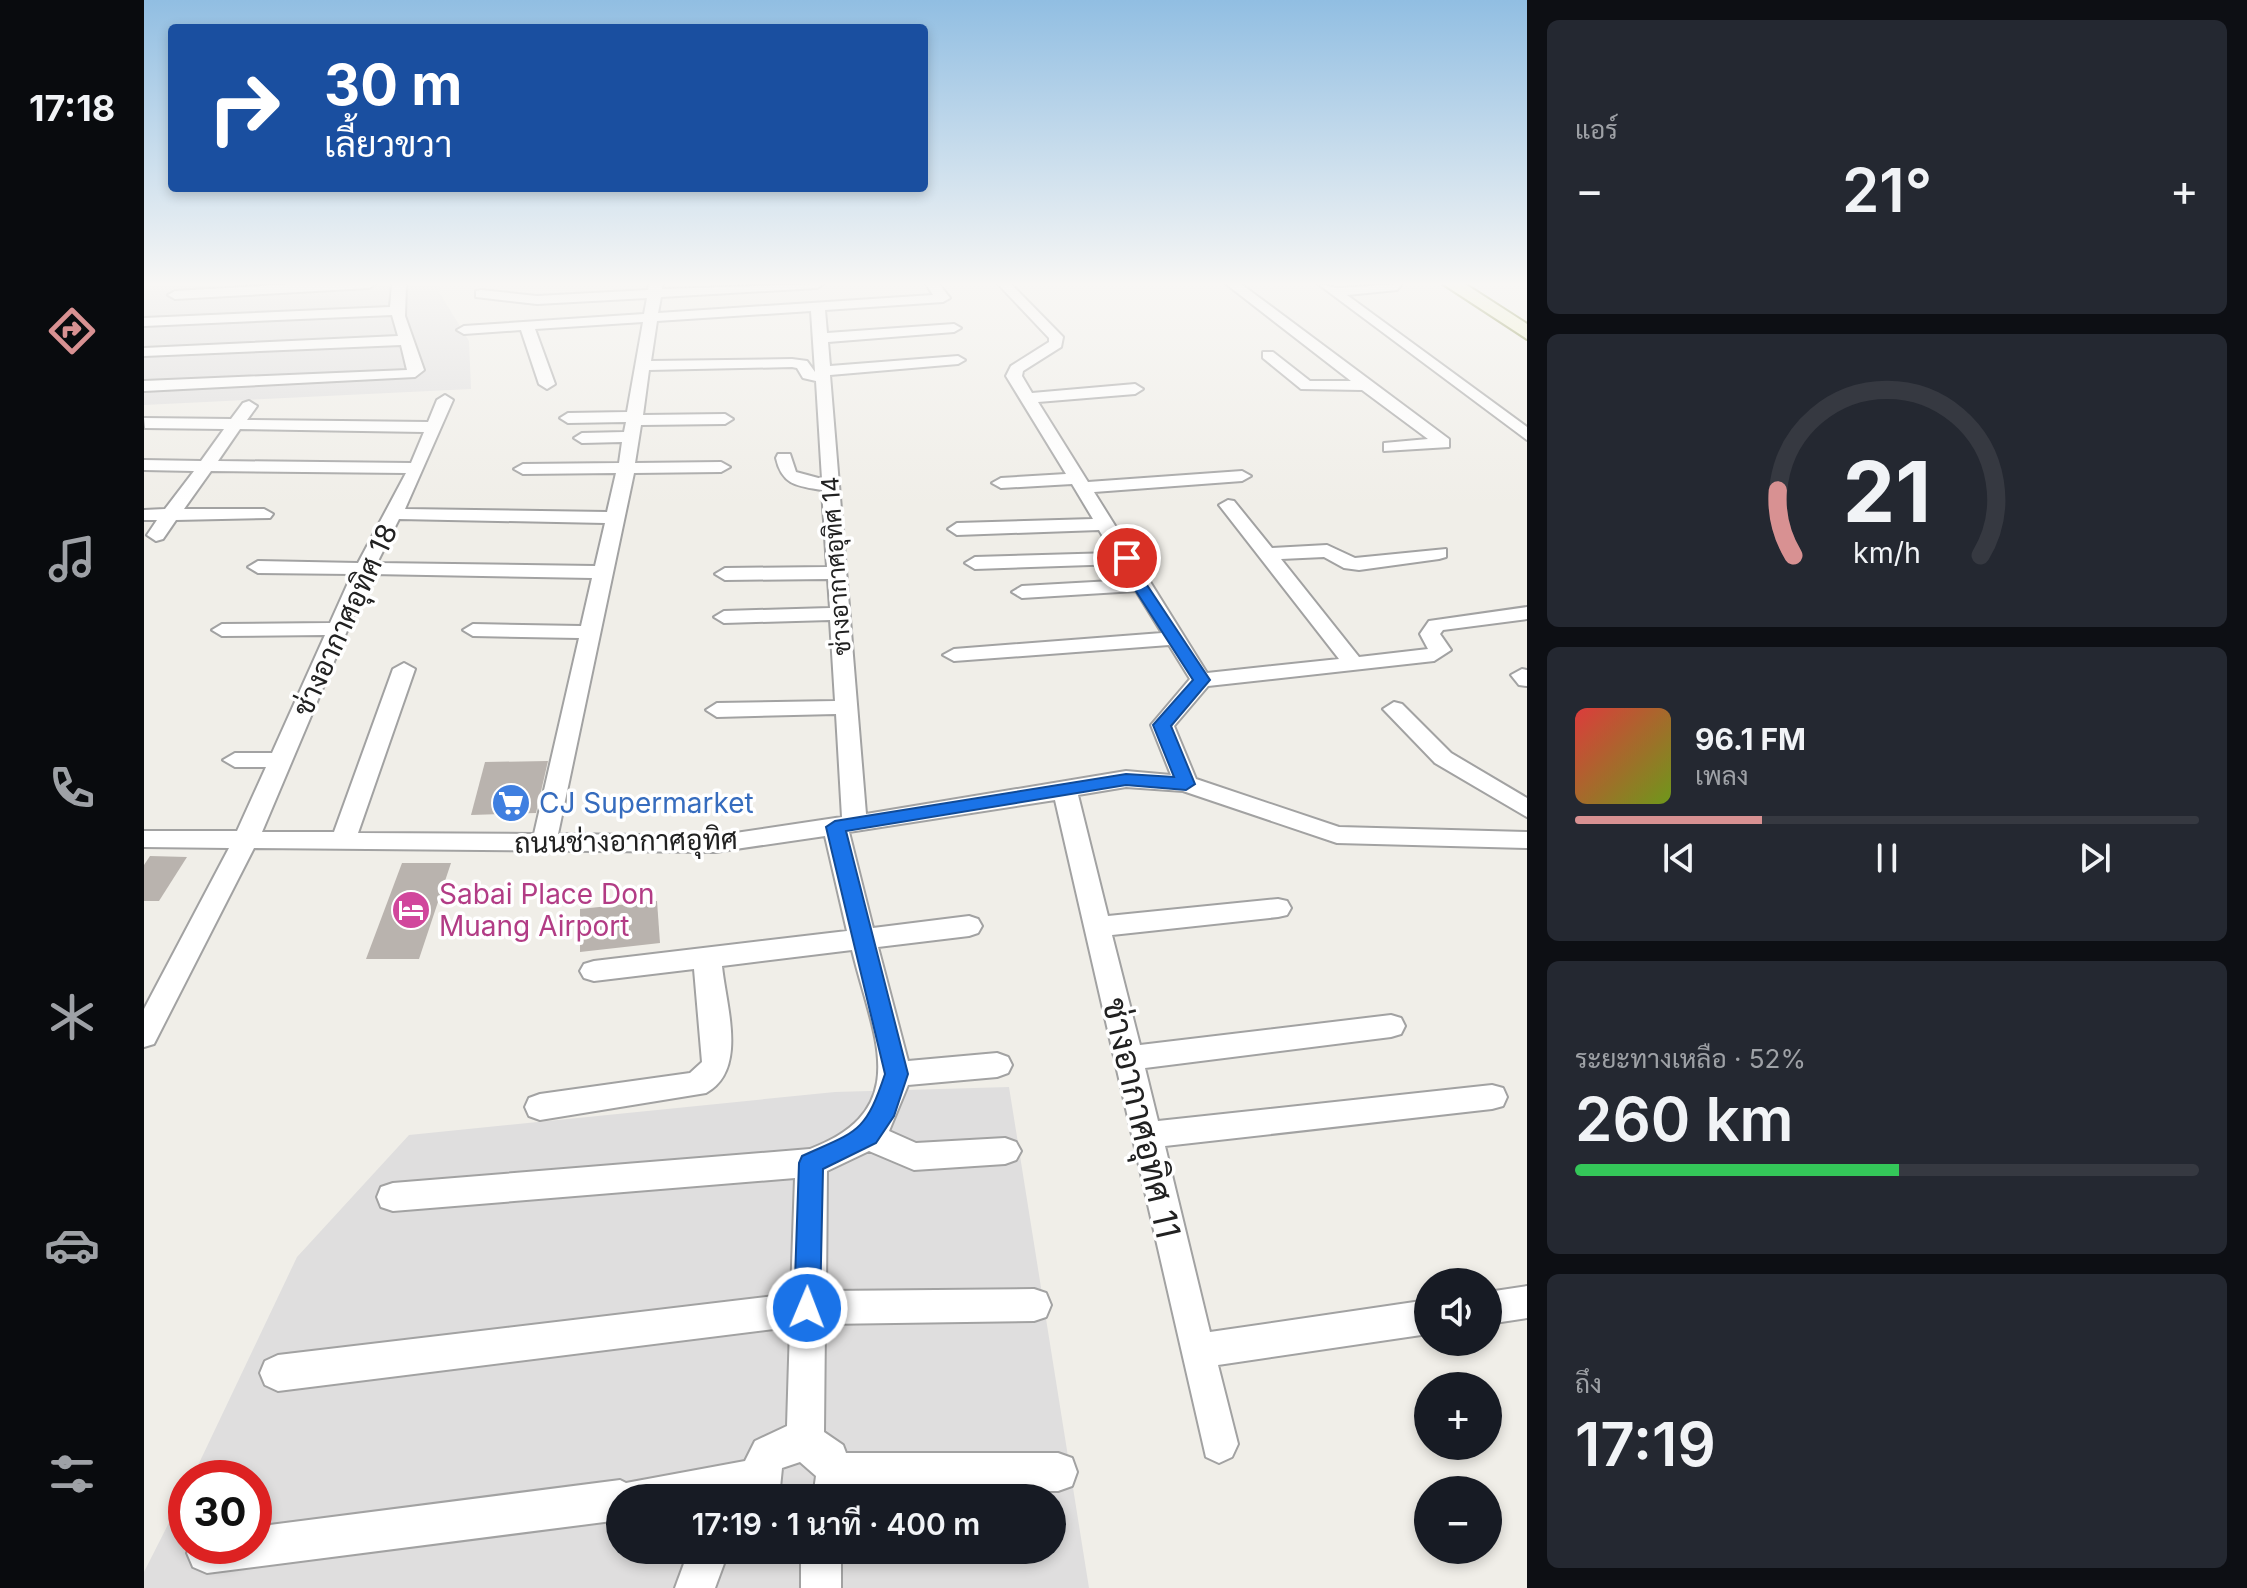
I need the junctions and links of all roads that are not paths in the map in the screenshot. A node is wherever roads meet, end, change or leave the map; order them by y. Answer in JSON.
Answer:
{"nodes":[{"id":1,"x":413,"y":358,"type":"edge"},
{"id":2,"x":538,"y":358,"type":"edge"},
{"id":3,"x":644,"y":358,"type":"edge"},
{"id":4,"x":822,"y":358,"type":"edge"},
{"id":5,"x":1033,"y":358,"type":"edge"},
{"id":6,"x":1272,"y":358,"type":"edge"},
{"id":7,"x":1331,"y":358,"type":"edge"},
{"id":8,"x":1423,"y":358,"type":"edge"},
{"id":9,"x":958,"y":360,"type":"dead end"},
{"id":10,"x":737,"y":364,"type":"junction"},
{"id":11,"x":643,"y":366,"type":"junction"},
{"id":12,"x":822,"y":374,"type":"junction"},
{"id":13,"x":547,"y":384,"type":"dead end"},
{"id":14,"x":734,"y":385,"type":"dead end"},
{"id":15,"x":1367,"y":385,"type":"junction"},
{"id":16,"x":144,"y":386,"type":"edge"},
{"id":17,"x":1135,"y":389,"type":"dead end"},
{"id":18,"x":1028,"y":398,"type":"junction"},
{"id":19,"x":445,"y":400,"type":"dead end"},
{"id":20,"x":249,"y":406,"type":"dead end"},
{"id":21,"x":568,"y":418,"type":"dead end"},
{"id":22,"x":725,"y":419,"type":"dead end"},
{"id":23,"x":145,"y":423,"type":"edge"},
{"id":24,"x":237,"y":424,"type":"junction"},
{"id":25,"x":635,"y":425,"type":"junction"},
{"id":26,"x":435,"y":427,"type":"junction"},
{"id":27,"x":1527,"y":435,"type":"edge"},
{"id":28,"x":582,"y":438,"type":"dead end"},
{"id":29,"x":1390,"y":447,"type":"dead end"},
{"id":30,"x":784,"y":458,"type":"dead end"},
{"id":31,"x":144,"y":465,"type":"edge"},
{"id":32,"x":210,"y":465,"type":"junction"},
{"id":33,"x":721,"y":467,"type":"dead end"},
{"id":34,"x":417,"y":468,"type":"junction"},
{"id":35,"x":523,"y":469,"type":"dead end"},
{"id":36,"x":626,"y":469,"type":"junction"},
{"id":37,"x":1242,"y":476,"type":"dead end"},
{"id":38,"x":1001,"y":483,"type":"dead end"},
{"id":39,"x":1083,"y":483,"type":"junction"},
{"id":40,"x":830,"y":486,"type":"junction"},
{"id":41,"x":1228,"y":505,"type":"dead end"},
{"id":42,"x":264,"y":514,"type":"dead end"},
{"id":43,"x":395,"y":514,"type":"junction"},
{"id":44,"x":144,"y":515,"type":"edge"},
{"id":45,"x":170,"y":515,"type":"junction"},
{"id":46,"x":614,"y":518,"type":"junction"},
{"id":47,"x":1108,"y":524,"type":"junction"},
{"id":48,"x":957,"y":529,"type":"dead end"},
{"id":49,"x":150,"y":543,"type":"edge"},
{"id":50,"x":1439,"y":553,"type":"dead end"},
{"id":51,"x":1267,"y":554,"type":"junction"},
{"id":52,"x":1127,"y":558,"type":"junction"},
{"id":53,"x":975,"y":563,"type":"dead end"},
{"id":54,"x":258,"y":567,"type":"dead end"},
{"id":55,"x":364,"y":569,"type":"junction"},
{"id":56,"x":605,"y":572,"type":"junction"},
{"id":57,"x":837,"y":573,"type":"junction"},
{"id":58,"x":725,"y":574,"type":"dead end"},
{"id":59,"x":1140,"y":585,"type":"junction"},
{"id":60,"x":1022,"y":592,"type":"dead end"},
{"id":61,"x":1527,"y":613,"type":"edge"},
{"id":62,"x":839,"y":614,"type":"junction"},
{"id":63,"x":724,"y":617,"type":"dead end"},
{"id":64,"x":338,"y":629,"type":"junction"},
{"id":65,"x":222,"y":630,"type":"dead end"},
{"id":66,"x":473,"y":630,"type":"dead end"},
{"id":67,"x":591,"y":632,"type":"junction"},
{"id":68,"x":1176,"y":638,"type":"junction"},
{"id":69,"x":954,"y":655,"type":"dead end"},
{"id":70,"x":1353,"y":663,"type":"junction"},
{"id":71,"x":404,"y":669,"type":"dead end"},
{"id":72,"x":1201,"y":680,"type":"junction"},
{"id":73,"x":847,"y":707,"type":"junction"},
{"id":74,"x":1394,"y":709,"type":"dead end"},
{"id":75,"x":717,"y":710,"type":"dead end"},
{"id":76,"x":235,"y":760,"type":"dead end"},
{"id":77,"x":281,"y":760,"type":"junction"},
{"id":78,"x":1186,"y":784,"type":"junction"},
{"id":79,"x":1065,"y":791,"type":"junction"},
{"id":80,"x":1527,"y":809,"type":"edge"},
{"id":81,"x":845,"y":825,"type":"junction"},
{"id":82,"x":144,"y":839,"type":"edge"},
{"id":83,"x":246,"y":840,"type":"junction"},
{"id":84,"x":1527,"y":840,"type":"edge"},
{"id":85,"x":343,"y":841,"type":"junction"},
{"id":86,"x":544,"y":843,"type":"junction"},
{"id":87,"x":1278,"y":908,"type":"dead end"},
{"id":88,"x":969,"y":926,"type":"dead end"},
{"id":89,"x":1097,"y":927,"type":"junction"},
{"id":90,"x":863,"y":939,"type":"junction"},
{"id":91,"x":707,"y":958,"type":"junction"},
{"id":92,"x":594,"y":971,"type":"dead end"},
{"id":93,"x":1391,"y":1026,"type":"dead end"},
{"id":94,"x":144,"y":1036,"type":"edge"},
{"id":95,"x":1128,"y":1058,"type":"junction"},
{"id":96,"x":997,"y":1065,"type":"dead end"},
{"id":97,"x":896,"y":1074,"type":"junction"},
{"id":98,"x":1492,"y":1097,"type":"dead end"},
{"id":99,"x":540,"y":1107,"type":"dead end"},
{"id":100,"x":1148,"y":1135,"type":"junction"},
{"id":101,"x":868,"y":1136,"type":"junction"},
{"id":102,"x":1005,"y":1151,"type":"dead end"},
{"id":103,"x":811,"y":1163,"type":"junction"},
{"id":104,"x":393,"y":1197,"type":"dead end"},
{"id":105,"x":1527,"y":1302,"type":"edge"},
{"id":106,"x":1034,"y":1305,"type":"dead end"},
{"id":107,"x":1502,"y":1306,"type":"edge"},
{"id":108,"x":807,"y":1308,"type":"junction"},
{"id":109,"x":1414,"y":1319,"type":"edge"},
{"id":110,"x":1197,"y":1351,"type":"junction"},
{"id":111,"x":278,"y":1373,"type":"dead end"},
{"id":112,"x":805,"y":1442,"type":"junction"},
{"id":113,"x":1219,"y":1444,"type":"dead end"},
{"id":114,"x":1058,"y":1472,"type":"dead end"},
{"id":115,"x":759,"y":1484,"type":"edge"},
{"id":116,"x":833,"y":1484,"type":"edge"},
{"id":117,"x":850,"y":1484,"type":"edge"},
{"id":118,"x":606,"y":1502,"type":"edge"},
{"id":119,"x":272,"y":1545,"type":"edge"},
{"id":120,"x":704,"y":1564,"type":"edge"},
{"id":121,"x":821,"y":1564,"type":"edge"},
{"id":122,"x":695,"y":1588,"type":"edge"},
{"id":123,"x":821,"y":1588,"type":"edge"}],
"edges":[{"from":1,"to":16,"type":"street"},
{"from":2,"to":13,"type":"street"},
{"from":3,"to":11,"type":"street"},
{"from":4,"to":12,"type":"street","name":"ช่างอากาศอุทิศ 14"},
{"from":5,"to":18,"type":"street"},
{"from":6,"to":15,"type":"street"},
{"from":7,"to":15,"type":"street"},
{"from":8,"to":27,"type":"street"},
{"from":9,"to":12,"type":"street"},
{"from":10,"to":11,"type":"street"},
{"from":10,"to":12,"type":"street"},
{"from":10,"to":14,"type":"street"},
{"from":11,"to":25,"type":"street"},
{"from":12,"to":40,"type":"street","name":"ช่างอากาศอุทิศ 14"},
{"from":15,"to":29,"type":"street"},
{"from":17,"to":18,"type":"street"},
{"from":18,"to":39,"type":"street"},
{"from":19,"to":26,"type":"street","name":"ช่างอากาศอุทิศ 18"},
{"from":20,"to":24,"type":"street"},
{"from":21,"to":25,"type":"street"},
{"from":22,"to":25,"type":"street"},
{"from":23,"to":24,"type":"street"},
{"from":24,"to":26,"type":"street"},
{"from":24,"to":32,"type":"street"},
{"from":25,"to":28,"type":"street"},
{"from":25,"to":36,"type":"street"},
{"from":26,"to":34,"type":"street","name":"ช่างอากาศอุทิศ 18"},
{"from":30,"to":40,"type":"street"},
{"from":31,"to":32,"type":"street"},
{"from":32,"to":34,"type":"street"},
{"from":32,"to":45,"type":"street"},
{"from":33,"to":36,"type":"street"},
{"from":34,"to":43,"type":"street","name":"ช่างอากาศอุทิศ 18"},
{"from":35,"to":36,"type":"street"},
{"from":36,"to":46,"type":"street"},
{"from":37,"to":39,"type":"street"},
{"from":38,"to":39,"type":"street"},
{"from":39,"to":47,"type":"street"},
{"from":40,"to":57,"type":"street","name":"ช่างอากาศอุทิศ 14"},
{"from":41,"to":51,"type":"street"},
{"from":42,"to":45,"type":"street"},
{"from":43,"to":46,"type":"street"},
{"from":43,"to":55,"type":"street","name":"ช่างอากาศอุทิศ 18"},
{"from":44,"to":45,"type":"street"},
{"from":45,"to":49,"type":"street"},
{"from":46,"to":56,"type":"street"},
{"from":47,"to":48,"type":"street"},
{"from":47,"to":52,"type":"street"},
{"from":50,"to":51,"type":"street"},
{"from":51,"to":70,"type":"street"},
{"from":52,"to":53,"type":"street"},
{"from":52,"to":59,"type":"street"},
{"from":54,"to":55,"type":"street"},
{"from":55,"to":56,"type":"street"},
{"from":55,"to":64,"type":"street","name":"ช่างอากาศอุทิศ 18"},
{"from":56,"to":67,"type":"street"},
{"from":57,"to":58,"type":"street"},
{"from":57,"to":62,"type":"street","name":"ช่างอากาศอุทิศ 14"},
{"from":59,"to":60,"type":"street"},
{"from":59,"to":68,"type":"street"},
{"from":61,"to":70,"type":"street"},
{"from":62,"to":63,"type":"street"},
{"from":62,"to":73,"type":"street","name":"ช่างอากาศอุทิศ 14"},
{"from":64,"to":65,"type":"street"},
{"from":64,"to":77,"type":"street","name":"ช่างอากาศอุทิศ 18"},
{"from":66,"to":67,"type":"street"},
{"from":67,"to":86,"type":"street"},
{"from":68,"to":69,"type":"street"},
{"from":68,"to":72,"type":"street"},
{"from":70,"to":72,"type":"street"},
{"from":71,"to":85,"type":"street"},
{"from":72,"to":78,"type":"street"},
{"from":73,"to":75,"type":"street"},
{"from":73,"to":81,"type":"street","name":"ช่างอากาศอุทิศ 14"},
{"from":74,"to":80,"type":"street"},
{"from":76,"to":77,"type":"street"},
{"from":77,"to":83,"type":"street","name":"ช่างอากาศอุทิศ 18"},
{"from":78,"to":79,"type":"street","name":"ถนนช่างอากาศอุทิศ"},
{"from":78,"to":84,"type":"street","name":"ถนนช่างอากาศอุทิศ"},
{"from":79,"to":81,"type":"street","name":"ถนนช่างอากาศอุทิศ"},
{"from":79,"to":89,"type":"street","name":"ช่างอากาศอุทิศ 11"},
{"from":81,"to":86,"type":"street","name":"ถนนช่างอากาศอุทิศ"},
{"from":81,"to":90,"type":"street","name":"ช่างอากาศอุทิศ 14"},
{"from":82,"to":83,"type":"street","name":"ถนนช่างอากาศอุทิศ"},
{"from":83,"to":85,"type":"street","name":"ถนนช่างอากาศอุทิศ"},
{"from":83,"to":94,"type":"street","name":"ช่างอากาศอุทิศ 18"},
{"from":85,"to":86,"type":"street","name":"ถนนช่างอากาศอุทิศ"},
{"from":87,"to":89,"type":"street"},
{"from":88,"to":90,"type":"street"},
{"from":89,"to":95,"type":"street","name":"ช่างอากาศอุทิศ 11"},
{"from":90,"to":91,"type":"street"},
{"from":90,"to":97,"type":"street","name":"ช่างอากาศอุทิศ 14"},
{"from":91,"to":92,"type":"street"},
{"from":91,"to":99,"type":"street"},
{"from":93,"to":95,"type":"street"},
{"from":95,"to":100,"type":"street","name":"ช่างอากาศอุทิศ 11"},
{"from":96,"to":97,"type":"street"},
{"from":97,"to":101,"type":"street"},
{"from":98,"to":100,"type":"street"},
{"from":100,"to":110,"type":"street","name":"ช่างอากาศอุทิศ 11"},
{"from":101,"to":102,"type":"street"},
{"from":101,"to":103,"type":"street"},
{"from":103,"to":104,"type":"street"},
{"from":103,"to":108,"type":"street"},
{"from":105,"to":107,"type":"street"},
{"from":106,"to":108,"type":"street"},
{"from":108,"to":111,"type":"street"},
{"from":108,"to":112,"type":"street"},
{"from":109,"to":110,"type":"street"},
{"from":110,"to":113,"type":"street","name":"ช่างอากาศอุทิศ 11"},
{"from":112,"to":115,"type":"street"},
{"from":112,"to":116,"type":"street"},
{"from":114,"to":117,"type":"street"},
{"from":118,"to":119,"type":"street"},
{"from":120,"to":122,"type":"street"},
{"from":121,"to":123,"type":"street"}]}
